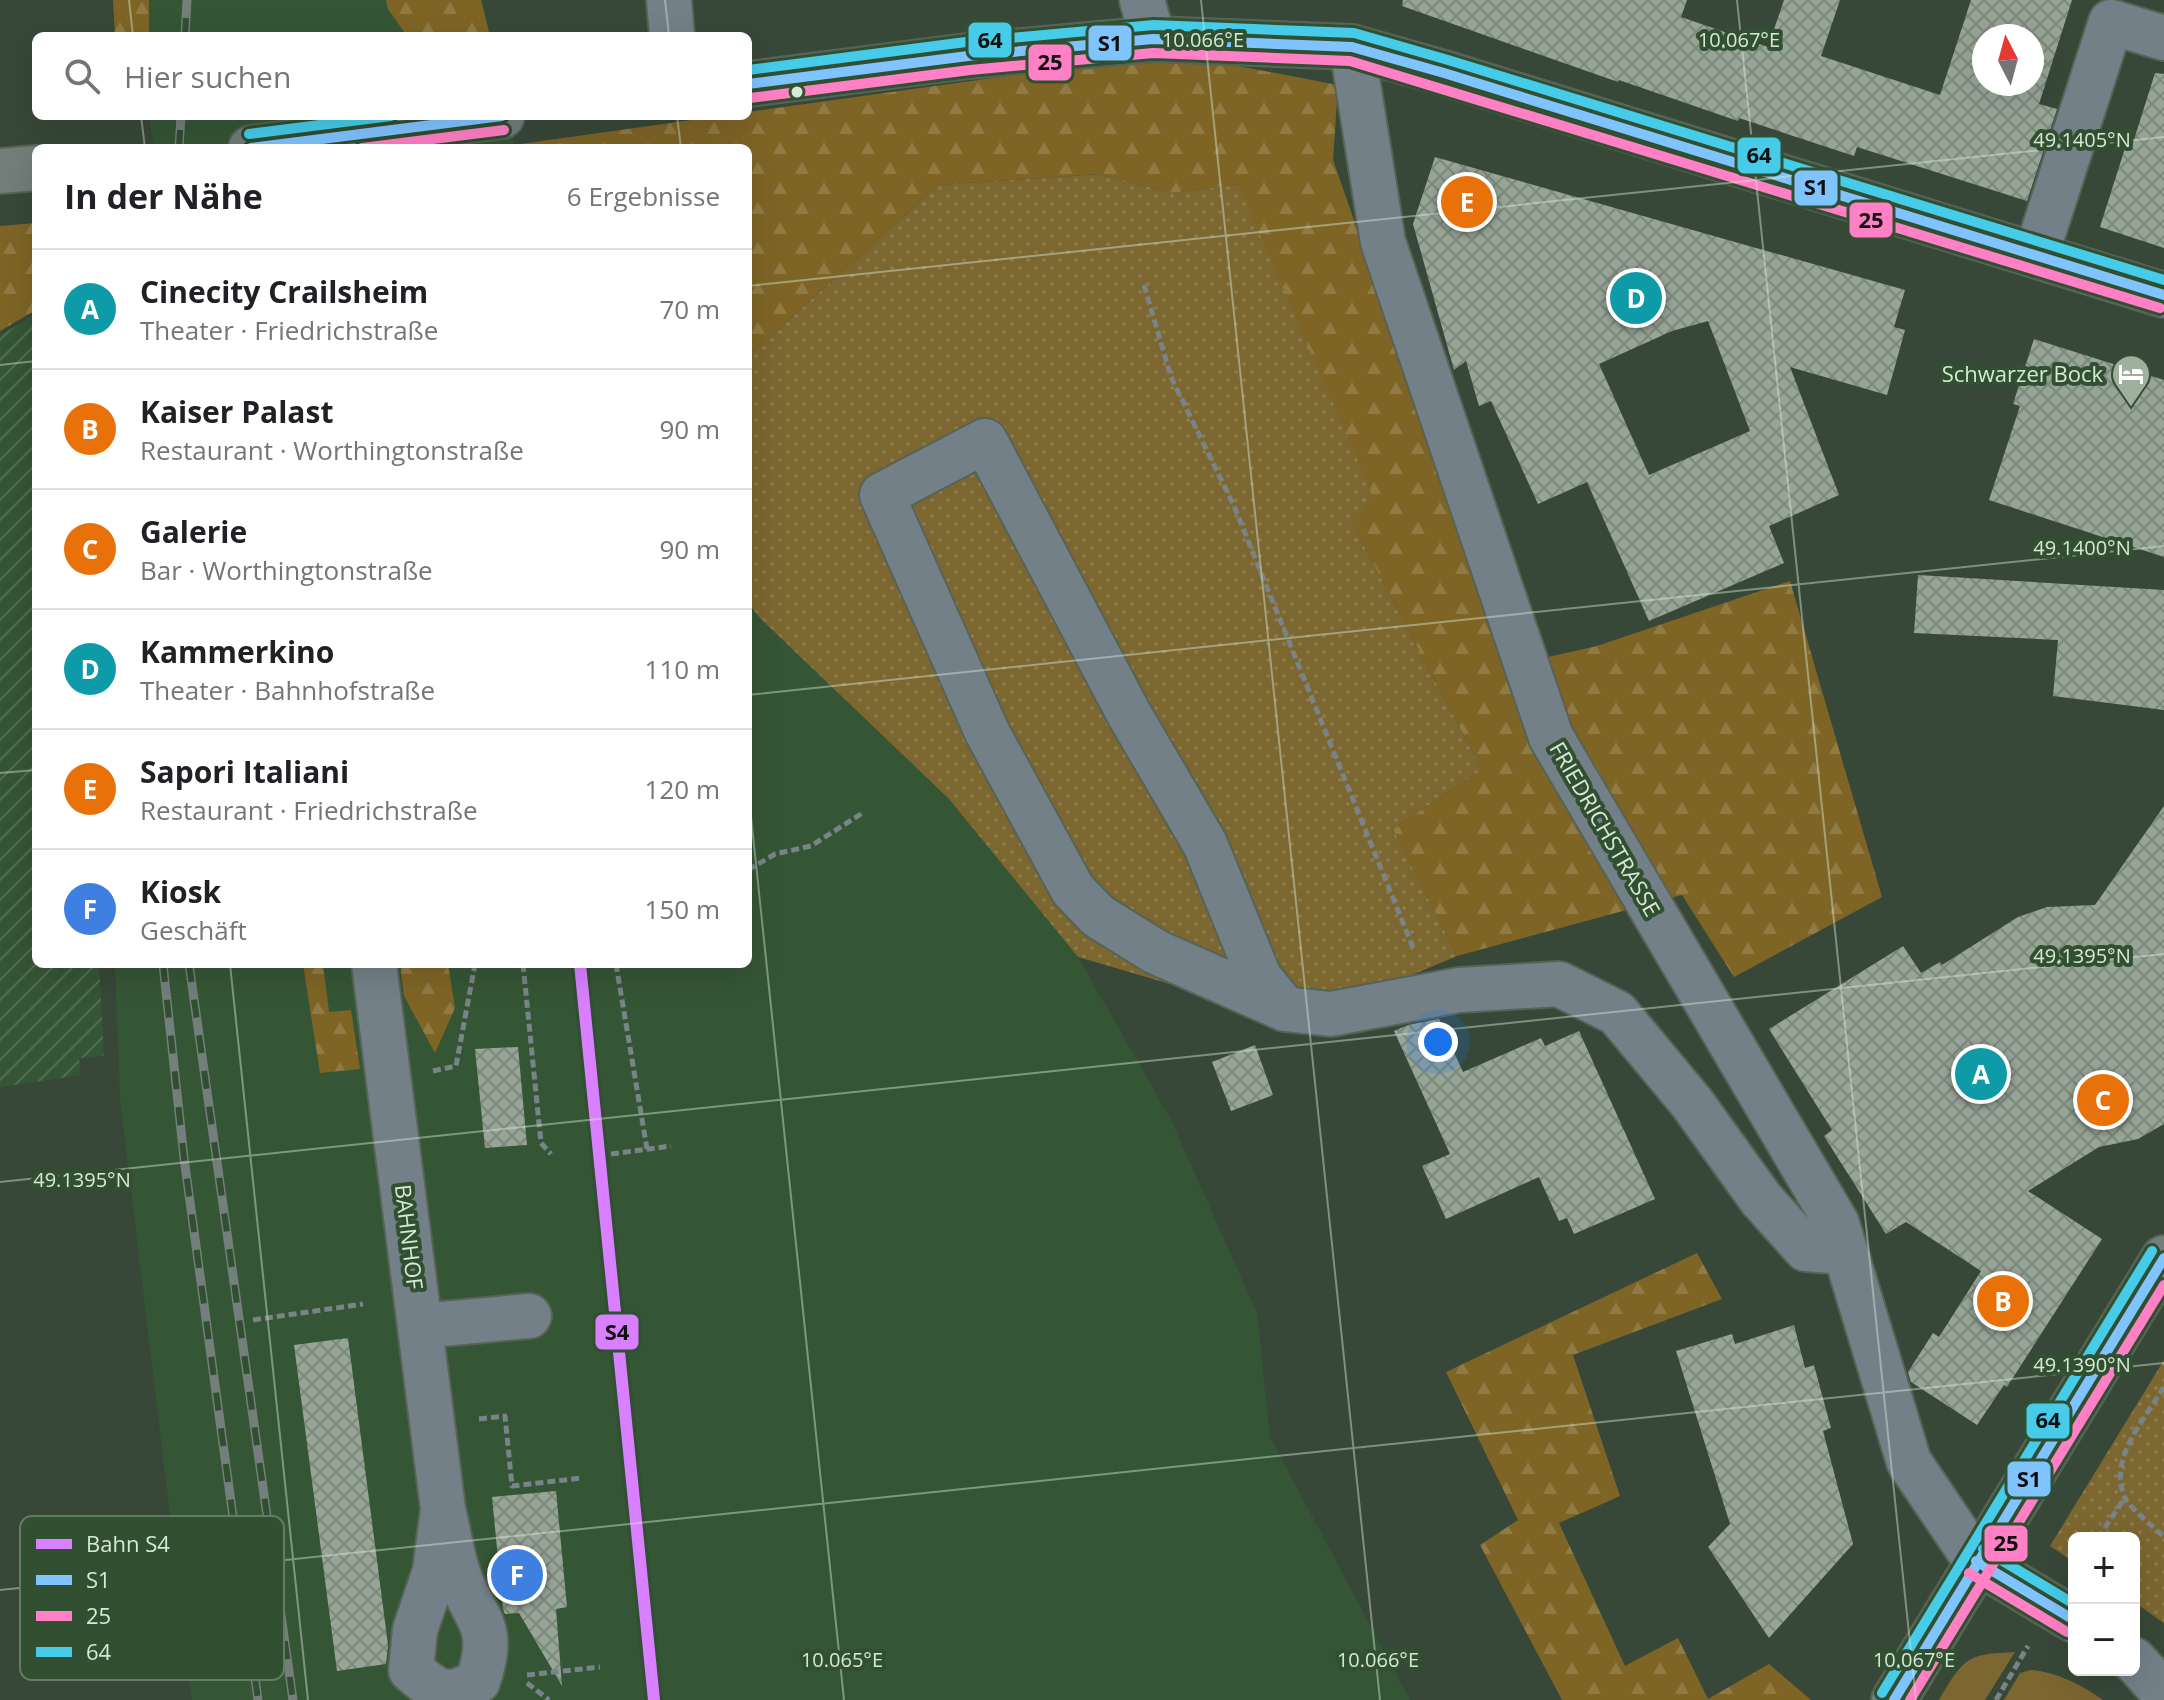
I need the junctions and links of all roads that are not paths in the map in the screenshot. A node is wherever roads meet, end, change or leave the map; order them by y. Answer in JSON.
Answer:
{"nodes":[{"id":1,"x":669,"y":0,"type":"edge"},
{"id":2,"x":1147,"y":19,"type":"edge"},
{"id":3,"x":672,"y":32,"type":"edge"},
{"id":4,"x":2164,"y":38,"type":"edge"},
{"id":5,"x":1352,"y":47,"type":"junction"},
{"id":6,"x":752,"y":83,"type":"edge"},
{"id":7,"x":471,"y":120,"type":"edge"},
{"id":8,"x":286,"y":144,"type":"edge"},
{"id":9,"x":32,"y":168,"type":"edge"},
{"id":10,"x":0,"y":171,"type":"edge"},
{"id":11,"x":2036,"y":255,"type":"junction"},
{"id":12,"x":2164,"y":295,"type":"edge"},
{"id":13,"x":374,"y":968,"type":"edge"},
{"id":14,"x":1285,"y":1009,"type":"junction"},
{"id":15,"x":1845,"y":1252,"type":"junction"},
{"id":16,"x":2164,"y":1258,"type":"edge"},
{"id":17,"x":529,"y":1316,"type":"dead end"},
{"id":18,"x":420,"y":1326,"type":"junction"},
{"id":19,"x":443,"y":1509,"type":"junction"},
{"id":20,"x":1976,"y":1561,"type":"junction"},
{"id":21,"x":2068,"y":1616,"type":"edge"},
{"id":22,"x":2140,"y":1667,"type":"edge"},
{"id":23,"x":402,"y":1685,"type":"edge"},
{"id":24,"x":2164,"y":1693,"type":"edge"},
{"id":25,"x":1894,"y":1700,"type":"edge"}],
"edges":[{"from":1,"to":3,"type":"street"},
{"from":2,"to":5,"type":"main road"},
{"from":2,"to":6,"type":"main road"},
{"from":4,"to":11,"type":"street"},
{"from":5,"to":11,"type":"main road"},
{"from":5,"to":15,"type":"street","name":"FRIEDRICHSTRASSE"},
{"from":7,"to":8,"type":"main road"},
{"from":9,"to":10,"type":"main road"},
{"from":11,"to":12,"type":"main road"},
{"from":13,"to":18,"type":"street","name":"BAHNHOF"},
{"from":14,"to":14,"type":"street"},
{"from":14,"to":15,"type":"street"},
{"from":15,"to":20,"type":"street","name":"FRIEDRICHSTRASSE"},
{"from":16,"to":20,"type":"main road"},
{"from":17,"to":18,"type":"street"},
{"from":18,"to":19,"type":"street","name":"BAHNHOF"},
{"from":19,"to":23,"type":"street"},
{"from":19,"to":23,"type":"street"},
{"from":20,"to":21,"type":"street"},
{"from":20,"to":25,"type":"main road"},
{"from":22,"to":24,"type":"street"}]}
